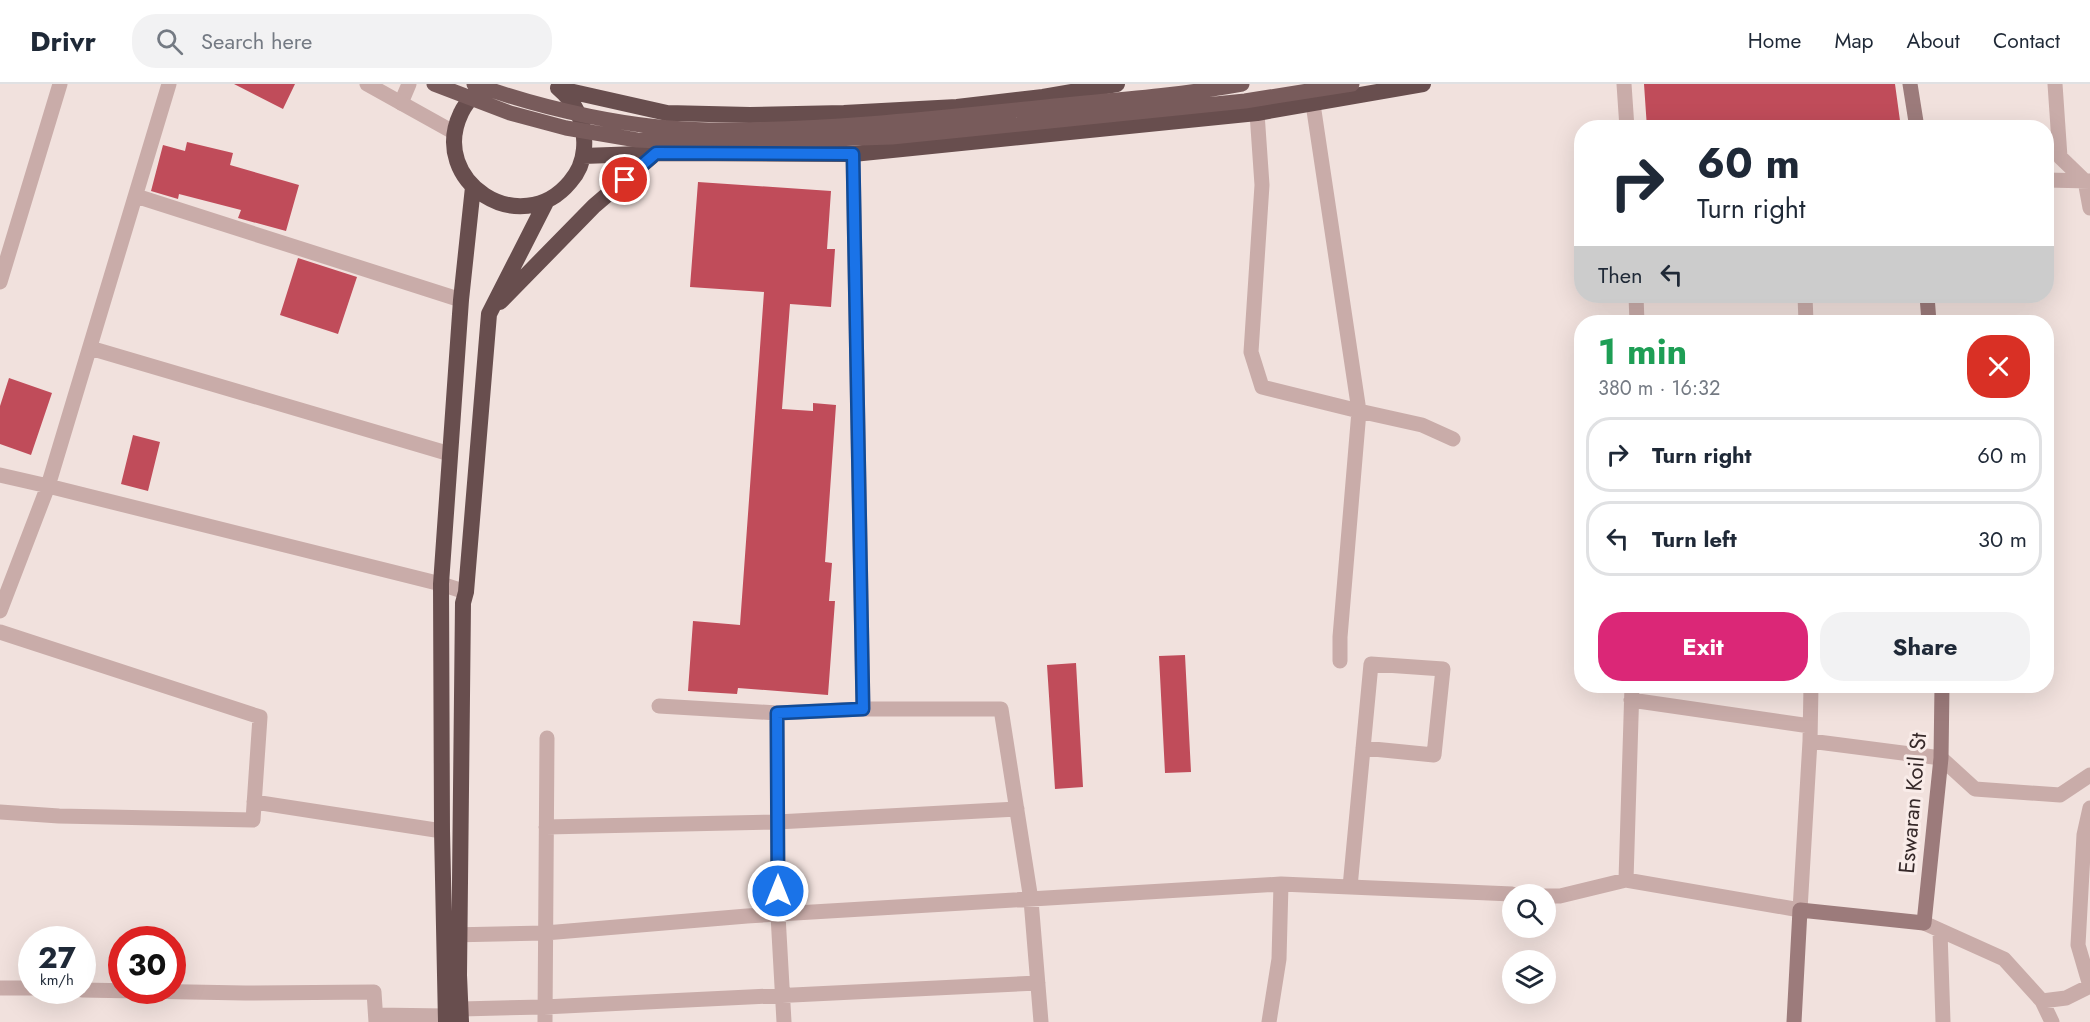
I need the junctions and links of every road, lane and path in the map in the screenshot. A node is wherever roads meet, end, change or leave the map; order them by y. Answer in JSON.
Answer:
{"nodes":[{"id":1,"x":60,"y":84,"type":"edge"},
{"id":2,"x":169,"y":84,"type":"edge"},
{"id":3,"x":367,"y":84,"type":"edge"},
{"id":4,"x":409,"y":84,"type":"edge"},
{"id":5,"x":434,"y":84,"type":"edge"},
{"id":6,"x":474,"y":84,"type":"edge"},
{"id":7,"x":482,"y":84,"type":"edge"},
{"id":8,"x":1117,"y":84,"type":"edge"},
{"id":9,"x":1242,"y":84,"type":"edge"},
{"id":10,"x":1352,"y":84,"type":"edge"},
{"id":11,"x":1424,"y":84,"type":"edge"},
{"id":12,"x":1624,"y":84,"type":"edge"},
{"id":13,"x":1910,"y":84,"type":"edge"},
{"id":14,"x":2055,"y":84,"type":"edge"},
{"id":15,"x":555,"y":86,"type":"edge"},
{"id":16,"x":401,"y":103,"type":"junction"},
{"id":17,"x":1313,"y":104,"type":"junction"},
{"id":18,"x":667,"y":113,"type":"junction"},
{"id":19,"x":1257,"y":113,"type":"junction"},
{"id":20,"x":1626,"y":120,"type":"edge"},
{"id":21,"x":1916,"y":120,"type":"edge"},
{"id":22,"x":455,"y":133,"type":"junction"},
{"id":23,"x":656,"y":153,"type":"junction"},
{"id":24,"x":853,"y":154,"type":"junction"},
{"id":25,"x":584,"y":156,"type":"junction"},
{"id":26,"x":2054,"y":180,"type":"edge"},
{"id":27,"x":2088,"y":181,"type":"edge"},
{"id":28,"x":473,"y":187,"type":"junction"},
{"id":29,"x":136,"y":196,"type":"junction"},
{"id":30,"x":546,"y":202,"type":"junction"},
{"id":31,"x":2090,"y":208,"type":"edge"},
{"id":32,"x":0,"y":282,"type":"edge"},
{"id":33,"x":461,"y":300,"type":"junction"},
{"id":34,"x":489,"y":314,"type":"junction"},
{"id":35,"x":90,"y":348,"type":"junction"},
{"id":36,"x":1359,"y":411,"type":"junction"},
{"id":37,"x":1454,"y":439,"type":"dead end"},
{"id":38,"x":450,"y":454,"type":"junction"},
{"id":39,"x":0,"y":475,"type":"edge"},
{"id":40,"x":48,"y":486,"type":"junction"},
{"id":41,"x":441,"y":584,"type":"junction"},
{"id":42,"x":466,"y":592,"type":"junction"},
{"id":43,"x":0,"y":611,"type":"edge"},
{"id":44,"x":0,"y":632,"type":"edge"},
{"id":45,"x":1340,"y":661,"type":"dead end"},
{"id":46,"x":1631,"y":693,"type":"edge"},
{"id":47,"x":1811,"y":693,"type":"edge"},
{"id":48,"x":1942,"y":693,"type":"edge"},
{"id":49,"x":659,"y":706,"type":"dead end"},
{"id":50,"x":863,"y":709,"type":"junction"},
{"id":51,"x":777,"y":713,"type":"junction"},
{"id":52,"x":1810,"y":726,"type":"junction"},
{"id":53,"x":548,"y":738,"type":"dead end"},
{"id":54,"x":1810,"y":741,"type":"junction"},
{"id":55,"x":1363,"y":748,"type":"junction"},
{"id":56,"x":1941,"y":758,"type":"junction"},
{"id":57,"x":2090,"y":775,"type":"edge"},
{"id":58,"x":254,"y":802,"type":"junction"},
{"id":59,"x":2090,"y":808,"type":"edge"},
{"id":60,"x":1017,"y":809,"type":"junction"},
{"id":61,"x":0,"y":813,"type":"edge"},
{"id":62,"x":777,"y":822,"type":"junction"},
{"id":63,"x":546,"y":827,"type":"junction"},
{"id":64,"x":441,"y":831,"type":"junction"},
{"id":65,"x":1626,"y":880,"type":"junction"},
{"id":66,"x":1281,"y":884,"type":"junction"},
{"id":67,"x":1350,"y":887,"type":"junction"},
{"id":68,"x":1502,"y":894,"type":"edge"},
{"id":69,"x":1556,"y":896,"type":"edge"},
{"id":70,"x":1031,"y":900,"type":"junction"},
{"id":71,"x":1800,"y":910,"type":"junction"},
{"id":72,"x":778,"y":915,"type":"junction"},
{"id":73,"x":1924,"y":924,"type":"junction"},
{"id":74,"x":1940,"y":931,"type":"junction"},
{"id":75,"x":545,"y":933,"type":"junction"},
{"id":76,"x":452,"y":935,"type":"junction"},
{"id":77,"x":1038,"y":983,"type":"junction"},
{"id":78,"x":2090,"y":986,"type":"edge"},
{"id":79,"x":0,"y":988,"type":"edge"},
{"id":80,"x":18,"y":988,"type":"edge"},
{"id":81,"x":96,"y":990,"type":"edge"},
{"id":82,"x":782,"y":996,"type":"junction"},
{"id":83,"x":2042,"y":1001,"type":"junction"},
{"id":84,"x":544,"y":1015,"type":"edge"},
{"id":85,"x":454,"y":1017,"type":"edge"},
{"id":86,"x":376,"y":1019,"type":"edge"},
{"id":87,"x":784,"y":1022,"type":"edge"},
{"id":88,"x":1041,"y":1022,"type":"edge"},
{"id":89,"x":1269,"y":1022,"type":"edge"},
{"id":90,"x":1794,"y":1022,"type":"edge"},
{"id":91,"x":1943,"y":1022,"type":"edge"},
{"id":92,"x":2052,"y":1022,"type":"edge"}],
"edges":[{"from":1,"to":32,"type":"street"},
{"from":2,"to":29,"type":"street"},
{"from":3,"to":16,"type":"street"},
{"from":4,"to":16,"type":"street"},
{"from":5,"to":10,"type":"main road","bridge":true},
{"from":6,"to":9,"type":"main road","bridge":true},
{"from":7,"to":22,"type":"highway"},
{"from":8,"to":18,"type":"highway"},
{"from":11,"to":17,"type":"highway"},
{"from":12,"to":20,"type":"street"},
{"from":13,"to":21,"type":"main road"},
{"from":14,"to":27,"type":"street"},
{"from":15,"to":18,"type":"highway"},
{"from":15,"to":25,"type":"highway"},
{"from":16,"to":22,"type":"street"},
{"from":17,"to":19,"type":"highway"},
{"from":17,"to":36,"type":"street"},
{"from":18,"to":23,"type":"highway"},
{"from":19,"to":24,"type":"highway"},
{"from":19,"to":36,"type":"street"},
{"from":22,"to":28,"type":"highway"},
{"from":23,"to":24,"type":"highway"},
{"from":23,"to":25,"type":"highway"},
{"from":23,"to":34,"type":"highway"},
{"from":24,"to":50,"type":"street"},
{"from":25,"to":30,"type":"highway"},
{"from":26,"to":27,"type":"street"},
{"from":27,"to":31,"type":"street"},
{"from":28,"to":30,"type":"highway"},
{"from":28,"to":33,"type":"highway"},
{"from":29,"to":33,"type":"street"},
{"from":29,"to":35,"type":"street"},
{"from":30,"to":34,"type":"highway"},
{"from":33,"to":38,"type":"highway"},
{"from":34,"to":42,"type":"highway"},
{"from":35,"to":38,"type":"street"},
{"from":35,"to":40,"type":"street"},
{"from":36,"to":37,"type":"street"},
{"from":36,"to":45,"type":"street"},
{"from":38,"to":41,"type":"highway"},
{"from":39,"to":40,"type":"street"},
{"from":40,"to":41,"type":"street"},
{"from":40,"to":43,"type":"street"},
{"from":41,"to":42,"type":"street"},
{"from":41,"to":64,"type":"highway"},
{"from":42,"to":76,"type":"highway"},
{"from":44,"to":58,"type":"street"},
{"from":46,"to":52,"type":"street"},
{"from":46,"to":65,"type":"street"},
{"from":47,"to":52,"type":"street"},
{"from":48,"to":56,"type":"main road","name":"Eswaran Koil St"},
{"from":49,"to":51,"type":"street"},
{"from":50,"to":51,"type":"street"},
{"from":50,"to":60,"type":"street"},
{"from":51,"to":62,"type":"street"},
{"from":52,"to":54,"type":"street"},
{"from":53,"to":63,"type":"street"},
{"from":54,"to":56,"type":"street"},
{"from":54,"to":71,"type":"street"},
{"from":55,"to":55,"type":"street"},
{"from":55,"to":67,"type":"street"},
{"from":56,"to":57,"type":"street"},
{"from":56,"to":73,"type":"main road","name":"Eswaran Koil St"},
{"from":58,"to":61,"type":"street"},
{"from":58,"to":64,"type":"street"},
{"from":59,"to":78,"type":"street"},
{"from":60,"to":62,"type":"street"},
{"from":60,"to":70,"type":"street"},
{"from":62,"to":63,"type":"street"},
{"from":62,"to":72,"type":"street"},
{"from":63,"to":75,"type":"street"},
{"from":64,"to":76,"type":"highway"},
{"from":65,"to":69,"type":"street"},
{"from":65,"to":71,"type":"street"},
{"from":66,"to":67,"type":"street"},
{"from":66,"to":70,"type":"street"},
{"from":66,"to":89,"type":"street"},
{"from":67,"to":68,"type":"street"},
{"from":70,"to":72,"type":"street"},
{"from":70,"to":77,"type":"street"},
{"from":71,"to":73,"type":"main road"},
{"from":71,"to":90,"type":"main road"},
{"from":72,"to":75,"type":"street"},
{"from":72,"to":82,"type":"street"},
{"from":73,"to":74,"type":"street"},
{"from":74,"to":83,"type":"street"},
{"from":74,"to":91,"type":"street"},
{"from":75,"to":76,"type":"street"},
{"from":75,"to":84,"type":"street"},
{"from":76,"to":85,"type":"highway"},
{"from":77,"to":82,"type":"street"},
{"from":77,"to":88,"type":"street"},
{"from":78,"to":83,"type":"street"},
{"from":79,"to":80,"type":"street"},
{"from":81,"to":86,"type":"street"},
{"from":82,"to":84,"type":"street"},
{"from":82,"to":87,"type":"street"},
{"from":83,"to":92,"type":"street"},
{"from":84,"to":85,"type":"street"},
{"from":85,"to":86,"type":"street"}]}
